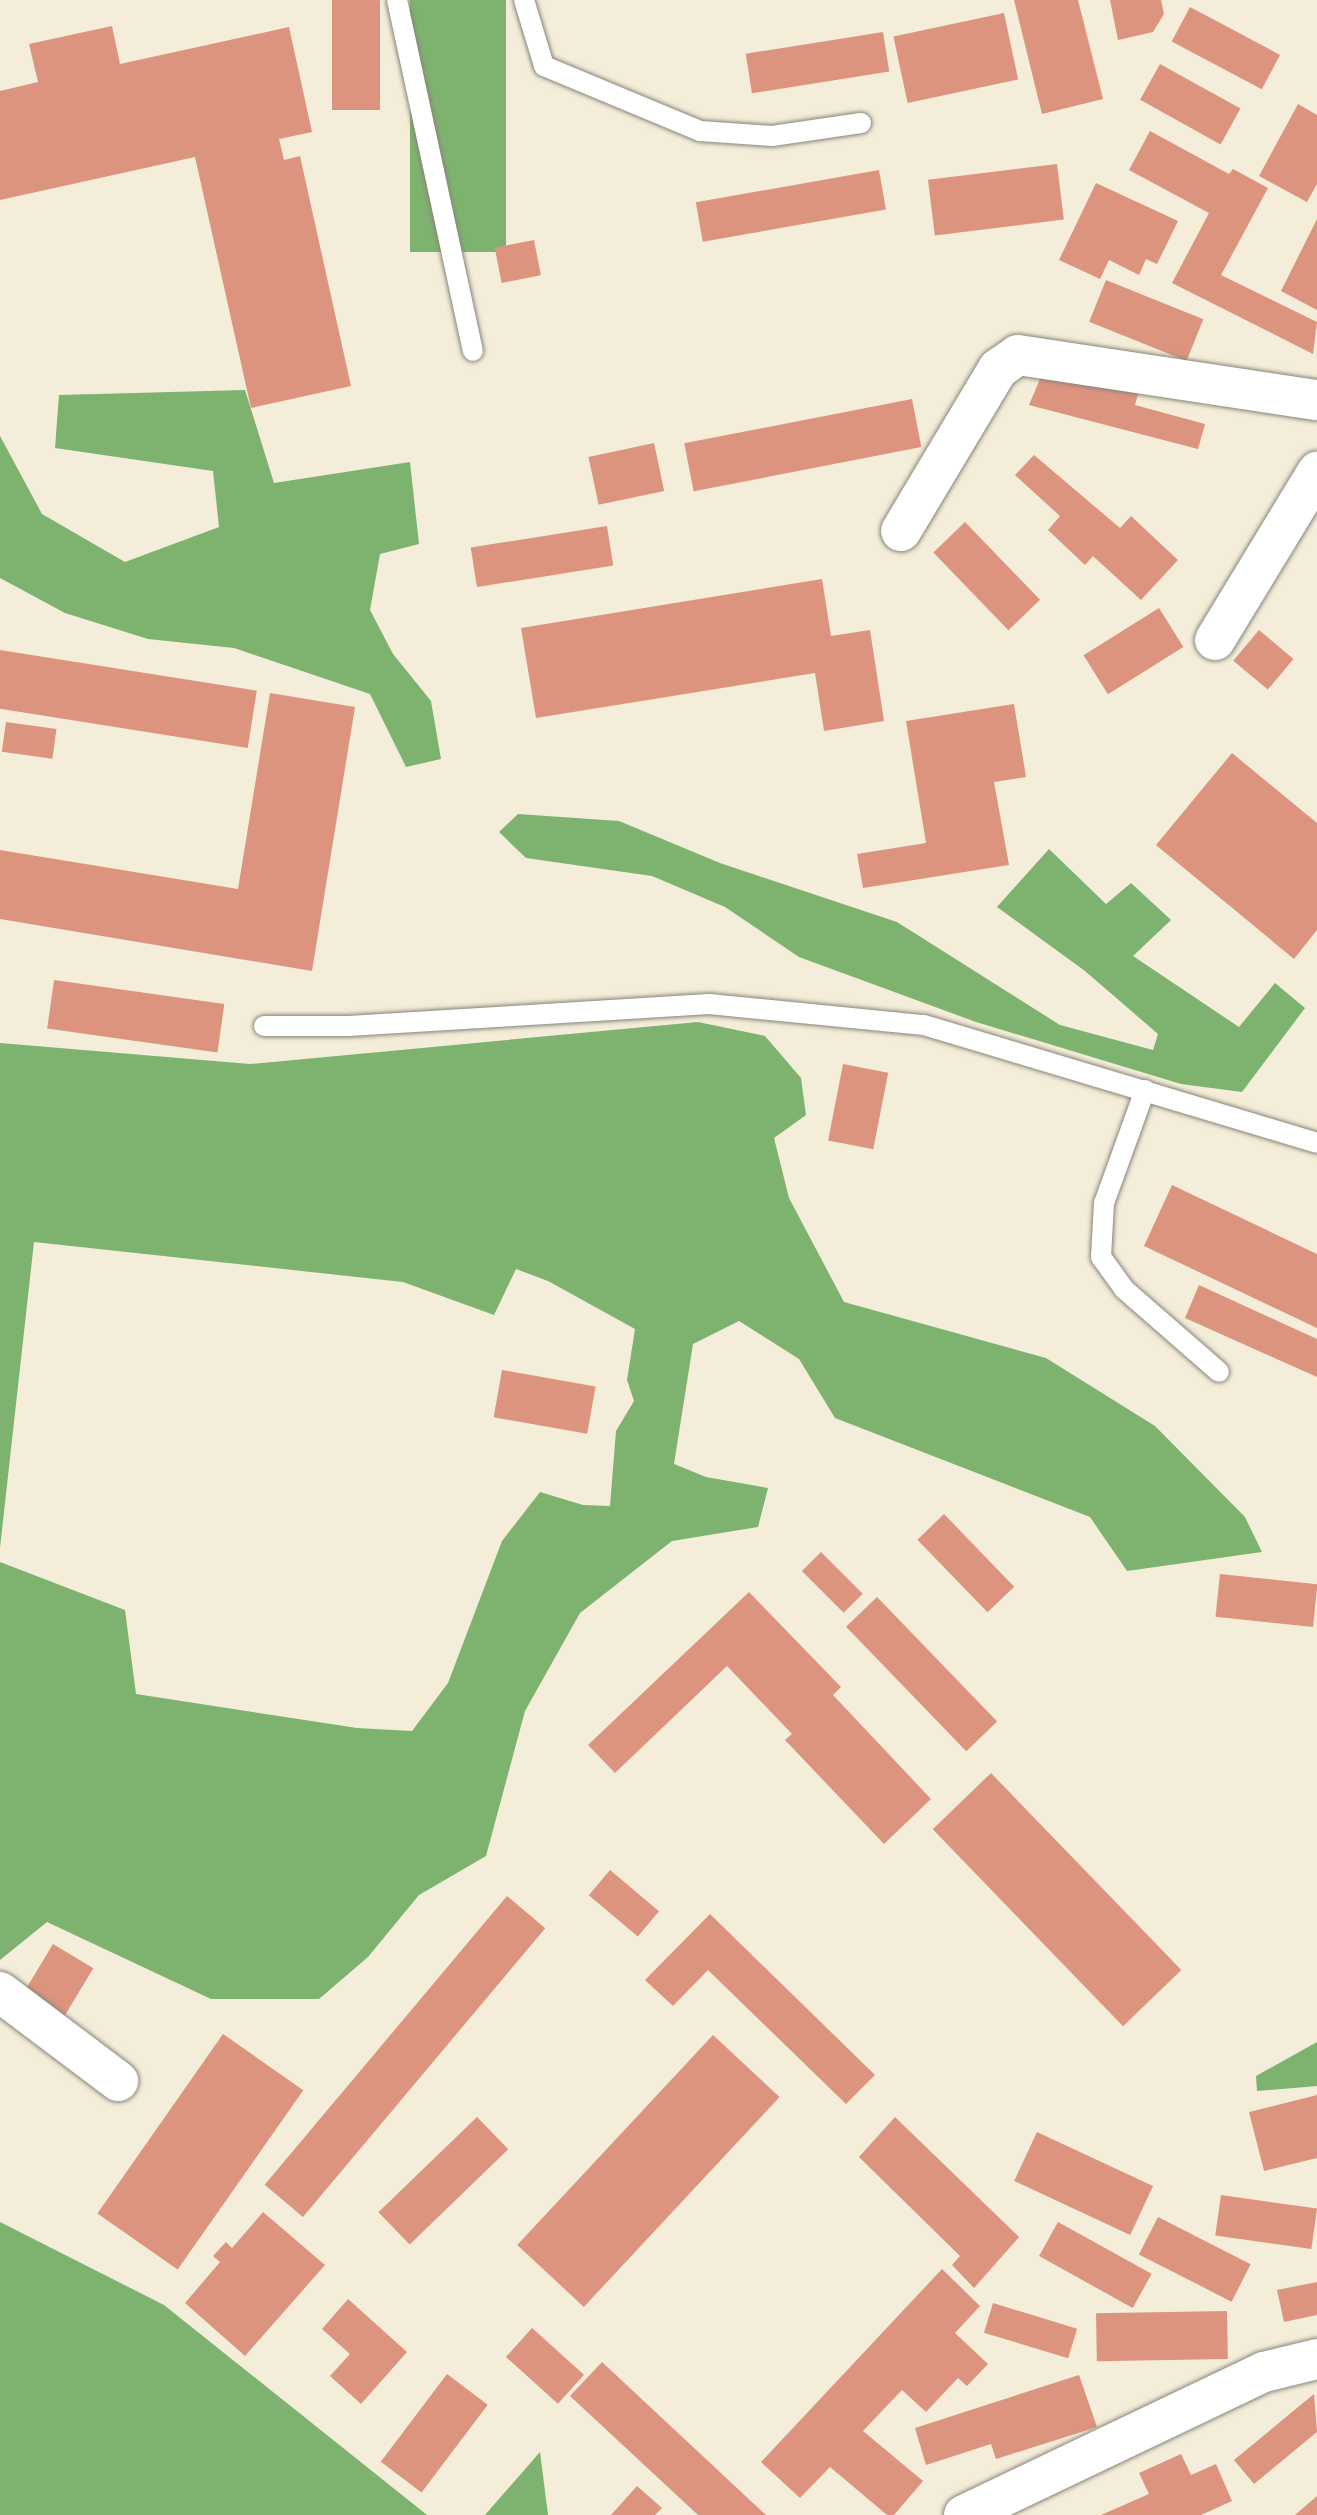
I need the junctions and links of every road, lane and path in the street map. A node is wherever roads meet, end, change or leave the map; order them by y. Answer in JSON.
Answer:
{"nodes":[{"id":1,"x":397,"y":0,"type":"edge"},
{"id":2,"x":524,"y":0,"type":"edge"},
{"id":3,"x":861,"y":123,"type":"dead end"},
{"id":4,"x":473,"y":351,"type":"dead end"},
{"id":5,"x":1317,"y":400,"type":"edge"},
{"id":6,"x":1317,"y":472,"type":"edge"},
{"id":7,"x":901,"y":531,"type":"dead end"},
{"id":8,"x":1215,"y":640,"type":"dead end"},
{"id":9,"x":264,"y":1026,"type":"dead end"},
{"id":10,"x":1145,"y":1090,"type":"junction"},
{"id":11,"x":1317,"y":1143,"type":"edge"},
{"id":12,"x":1219,"y":1372,"type":"dead end"},
{"id":13,"x":0,"y":1992,"type":"edge"},
{"id":14,"x":118,"y":2081,"type":"dead end"},
{"id":15,"x":1317,"y":2359,"type":"edge"},
{"id":16,"x":964,"y":2515,"type":"edge"}],
"edges":[{"from":1,"to":4,"type":"lane"},
{"from":2,"to":3,"type":"lane"},
{"from":5,"to":7,"type":"street"},
{"from":6,"to":8,"type":"street"},
{"from":9,"to":10,"type":"lane"},
{"from":10,"to":11,"type":"lane"},
{"from":10,"to":12,"type":"lane"},
{"from":13,"to":14,"type":"street"},
{"from":15,"to":16,"type":"street"}]}
